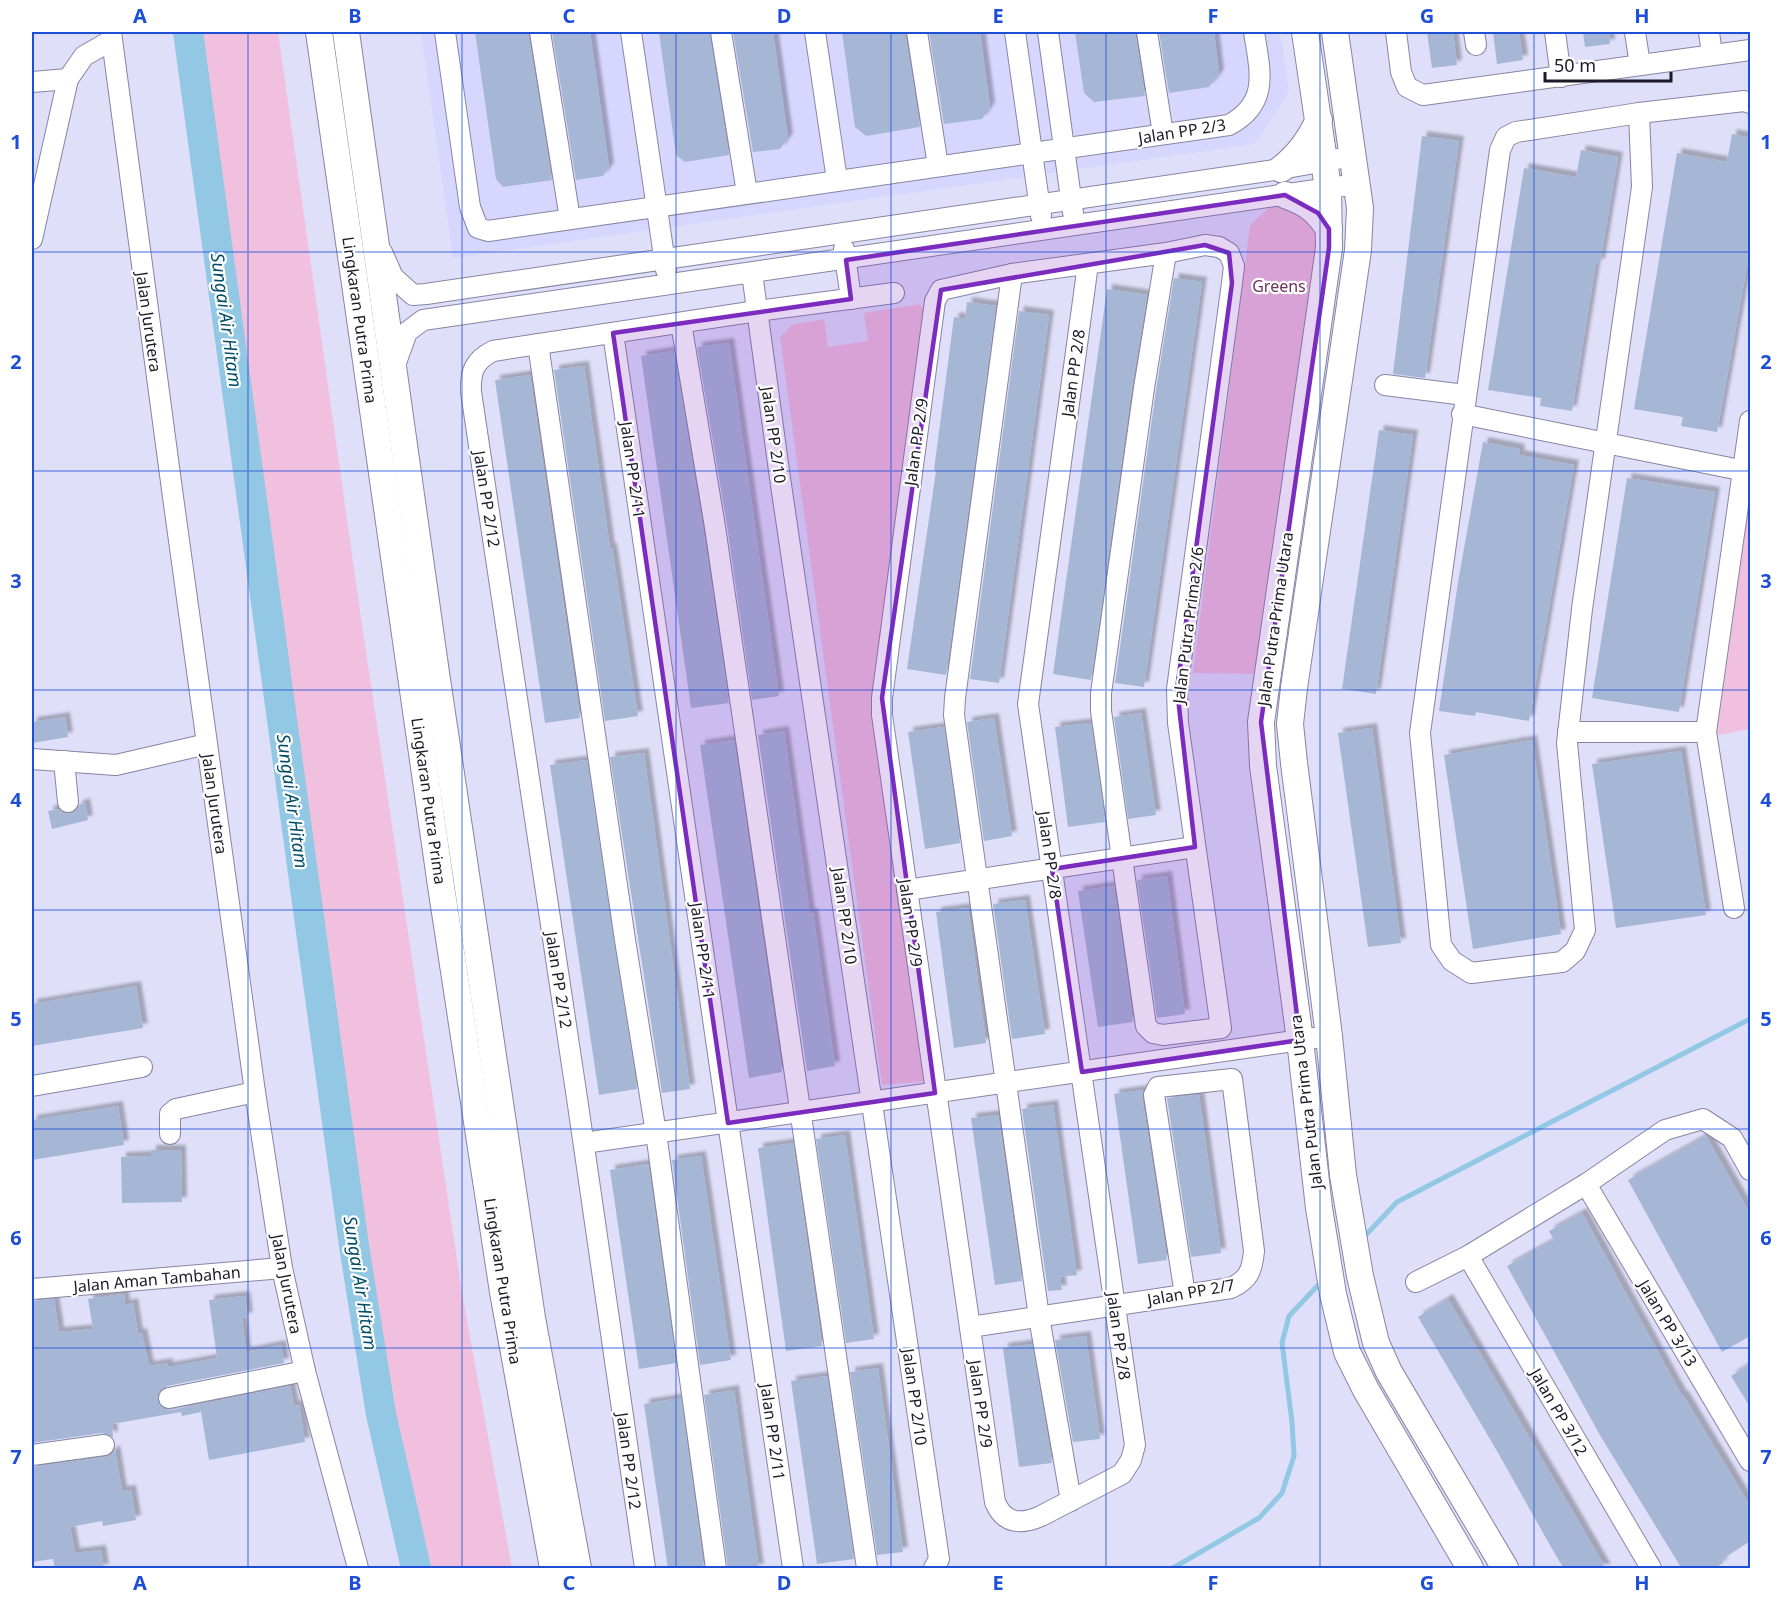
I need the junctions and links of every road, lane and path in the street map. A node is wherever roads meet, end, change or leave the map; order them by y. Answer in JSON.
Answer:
{"nodes":[{"id":1,"x":319,"y":32,"type":"edge"},
{"id":2,"x":346,"y":32,"type":"edge"},
{"id":3,"x":445,"y":32,"type":"edge"},
{"id":4,"x":540,"y":32,"type":"edge"},
{"id":5,"x":631,"y":32,"type":"edge"},
{"id":6,"x":721,"y":32,"type":"edge"},
{"id":7,"x":814,"y":32,"type":"edge"},
{"id":8,"x":917,"y":32,"type":"edge"},
{"id":9,"x":1015,"y":32,"type":"edge"},
{"id":10,"x":1048,"y":32,"type":"edge"},
{"id":11,"x":1147,"y":32,"type":"edge"},
{"id":12,"x":1254,"y":32,"type":"edge"},
{"id":13,"x":1305,"y":32,"type":"edge"},
{"id":14,"x":1335,"y":32,"type":"edge"},
{"id":15,"x":1396,"y":32,"type":"edge"},
{"id":16,"x":1555,"y":32,"type":"edge"},
{"id":17,"x":1635,"y":32,"type":"edge"},
{"id":18,"x":1709,"y":32,"type":"edge"},
{"id":19,"x":111,"y":36,"type":"edge"},
{"id":20,"x":1750,"y":50,"type":"edge"},
{"id":21,"x":1712,"y":55,"type":"junction"},
{"id":22,"x":1640,"y":65,"type":"junction"},
{"id":23,"x":1561,"y":77,"type":"junction"},
{"id":24,"x":68,"y":79,"type":"junction"},
{"id":25,"x":32,"y":82,"type":"edge"},
{"id":26,"x":1750,"y":103,"type":"edge"},
{"id":27,"x":1639,"y":113,"type":"junction"},
{"id":28,"x":1319,"y":120,"type":"junction"},
{"id":29,"x":1163,"y":134,"type":"junction"},
{"id":30,"x":1065,"y":148,"type":"junction"},
{"id":31,"x":1032,"y":153,"type":"junction"},
{"id":32,"x":1354,"y":156,"type":"junction"},
{"id":33,"x":1325,"y":161,"type":"junction"},
{"id":34,"x":938,"y":166,"type":"junction"},
{"id":35,"x":1281,"y":169,"type":"junction"},
{"id":36,"x":837,"y":180,"type":"junction"},
{"id":37,"x":1357,"y":184,"type":"junction"},
{"id":38,"x":1328,"y":188,"type":"junction"},
{"id":39,"x":747,"y":193,"type":"junction"},
{"id":40,"x":1285,"y":195,"type":"junction"},
{"id":41,"x":1071,"y":200,"type":"junction"},
{"id":42,"x":1040,"y":205,"type":"junction"},
{"id":43,"x":657,"y":206,"type":"junction"},
{"id":44,"x":570,"y":219,"type":"junction"},
{"id":45,"x":1075,"y":225,"type":"junction"},
{"id":46,"x":1329,"y":229,"type":"junction"},
{"id":47,"x":1044,"y":230,"type":"junction"},
{"id":48,"x":842,"y":234,"type":"junction"},
{"id":49,"x":374,"y":236,"type":"junction"},
{"id":50,"x":32,"y":238,"type":"edge"},
{"id":51,"x":1166,"y":253,"type":"junction"},
{"id":52,"x":665,"y":259,"type":"junction"},
{"id":53,"x":846,"y":260,"type":"junction"},
{"id":54,"x":1088,"y":264,"type":"junction"},
{"id":55,"x":752,"y":273,"type":"junction"},
{"id":56,"x":1012,"y":274,"type":"junction"},
{"id":57,"x":668,"y":285,"type":"junction"},
{"id":58,"x":894,"y":293,"type":"dead end"},
{"id":59,"x":851,"y":299,"type":"junction"},
{"id":60,"x":758,"y":311,"type":"junction"},
{"id":61,"x":681,"y":323,"type":"junction"},
{"id":62,"x":613,"y":333,"type":"junction"},
{"id":63,"x":538,"y":344,"type":"junction"},
{"id":64,"x":393,"y":370,"type":"junction"},
{"id":65,"x":1385,"y":385,"type":"dead end"},
{"id":66,"x":1464,"y":405,"type":"junction"},
{"id":67,"x":1750,"y":421,"type":"edge"},
{"id":68,"x":1605,"y":443,"type":"junction"},
{"id":69,"x":1747,"y":471,"type":"edge"},
{"id":70,"x":1568,"y":732,"type":"junction"},
{"id":71,"x":1706,"y":732,"type":"junction"},
{"id":72,"x":207,"y":744,"type":"junction"},
{"id":73,"x":32,"y":759,"type":"edge"},
{"id":74,"x":64,"y":761,"type":"junction"},
{"id":75,"x":68,"y":802,"type":"dead end"},
{"id":76,"x":1195,"y":847,"type":"junction"},
{"id":77,"x":1122,"y":858,"type":"junction"},
{"id":78,"x":1052,"y":869,"type":"junction"},
{"id":79,"x":977,"y":880,"type":"junction"},
{"id":80,"x":907,"y":890,"type":"junction"},
{"id":81,"x":1734,"y":908,"type":"dead end"},
{"id":82,"x":1329,"y":1036,"type":"junction"},
{"id":83,"x":1300,"y":1040,"type":"junction"},
{"id":84,"x":142,"y":1067,"type":"dead end"},
{"id":85,"x":1082,"y":1072,"type":"junction"},
{"id":86,"x":1005,"y":1083,"type":"junction"},
{"id":87,"x":32,"y":1086,"type":"edge"},
{"id":88,"x":255,"y":1092,"type":"junction"},
{"id":89,"x":935,"y":1093,"type":"junction"},
{"id":90,"x":872,"y":1102,"type":"junction"},
{"id":91,"x":800,"y":1112,"type":"junction"},
{"id":92,"x":728,"y":1123,"type":"junction"},
{"id":93,"x":656,"y":1133,"type":"junction"},
{"id":94,"x":170,"y":1134,"type":"dead end"},
{"id":95,"x":584,"y":1143,"type":"junction"},
{"id":96,"x":1750,"y":1170,"type":"edge"},
{"id":97,"x":1586,"y":1184,"type":"junction"},
{"id":98,"x":1468,"y":1256,"type":"junction"},
{"id":99,"x":282,"y":1268,"type":"junction"},
{"id":100,"x":1416,"y":1282,"type":"dead end"},
{"id":101,"x":32,"y":1289,"type":"edge"},
{"id":102,"x":1185,"y":1295,"type":"junction"},
{"id":103,"x":1115,"y":1305,"type":"junction"},
{"id":104,"x":1039,"y":1317,"type":"junction"},
{"id":105,"x":970,"y":1327,"type":"junction"},
{"id":106,"x":306,"y":1371,"type":"junction"},
{"id":107,"x":169,"y":1398,"type":"dead end"},
{"id":108,"x":104,"y":1445,"type":"dead end"},
{"id":109,"x":32,"y":1455,"type":"edge"},
{"id":110,"x":1750,"y":1461,"type":"edge"},
{"id":111,"x":1071,"y":1501,"type":"junction"},
{"id":112,"x":937,"y":1564,"type":"edge"},
{"id":113,"x":358,"y":1569,"type":"edge"},
{"id":114,"x":553,"y":1569,"type":"edge"},
{"id":115,"x":578,"y":1569,"type":"edge"},
{"id":116,"x":645,"y":1569,"type":"edge"},
{"id":117,"x":716,"y":1569,"type":"edge"},
{"id":118,"x":793,"y":1569,"type":"edge"},
{"id":119,"x":867,"y":1569,"type":"edge"},
{"id":120,"x":1470,"y":1569,"type":"edge"},
{"id":121,"x":1505,"y":1569,"type":"edge"},
{"id":122,"x":1651,"y":1569,"type":"edge"}],
"edges":[{"from":1,"to":114,"type":"main road","name":"Lingkaran Putra Prima"},
{"from":2,"to":49,"type":"main road","name":"Lingkaran Putra Prima"},
{"from":3,"to":44,"type":"street","name":"Jalan PP 2/3"},
{"from":4,"to":44,"type":"street"},
{"from":5,"to":43,"type":"street"},
{"from":6,"to":39,"type":"street"},
{"from":7,"to":36,"type":"street"},
{"from":8,"to":34,"type":"street"},
{"from":9,"to":31,"type":"street"},
{"from":10,"to":30,"type":"street"},
{"from":11,"to":29,"type":"street"},
{"from":12,"to":29,"type":"street","name":"Jalan PP 2/3"},
{"from":13,"to":28,"type":"main road","name":"Jalan Putra Prima Utara"},
{"from":14,"to":32,"type":"main road","name":"Jalan Putra Prima Utara"},
{"from":15,"to":23,"type":"street"},
{"from":16,"to":23,"type":"street"},
{"from":17,"to":22,"type":"street"},
{"from":18,"to":21,"type":"street"},
{"from":19,"to":24,"type":"street"},
{"from":19,"to":72,"type":"street","name":"Jalan Jurutera"},
{"from":20,"to":21,"type":"street"},
{"from":21,"to":22,"type":"street"},
{"from":22,"to":23,"type":"street"},
{"from":24,"to":25,"type":"street"},
{"from":24,"to":50,"type":"street"},
{"from":26,"to":27,"type":"street"},
{"from":27,"to":66,"type":"street"},
{"from":27,"to":68,"type":"street"},
{"from":28,"to":33,"type":"main road","name":"Jalan Putra Prima Utara"},
{"from":28,"to":35,"type":"main road"},
{"from":29,"to":30,"type":"street","name":"Jalan PP 2/3"},
{"from":30,"to":31,"type":"street","name":"Jalan PP 2/3"},
{"from":30,"to":41,"type":"street"},
{"from":31,"to":34,"type":"street","name":"Jalan PP 2/3"},
{"from":31,"to":42,"type":"street"},
{"from":32,"to":33,"type":"street"},
{"from":32,"to":37,"type":"main road","name":"Jalan Putra Prima Utara"},
{"from":33,"to":35,"type":"street"},
{"from":33,"to":38,"type":"main road","name":"Jalan Putra Prima Utara"},
{"from":34,"to":36,"type":"street","name":"Jalan PP 2/3"},
{"from":35,"to":41,"type":"street"},
{"from":36,"to":39,"type":"street","name":"Jalan PP 2/3"},
{"from":37,"to":38,"type":"street"},
{"from":37,"to":82,"type":"main road","name":"Jalan Putra Prima Utara"},
{"from":38,"to":40,"type":"street"},
{"from":38,"to":46,"type":"main road","name":"Jalan Putra Prima Utara"},
{"from":39,"to":43,"type":"street","name":"Jalan PP 2/3"},
{"from":40,"to":45,"type":"street"},
{"from":40,"to":46,"type":"main road"},
{"from":41,"to":42,"type":"street"},
{"from":41,"to":45,"type":"street"},
{"from":42,"to":47,"type":"street"},
{"from":42,"to":48,"type":"street"},
{"from":43,"to":44,"type":"street","name":"Jalan PP 2/3"},
{"from":43,"to":52,"type":"street"},
{"from":45,"to":47,"type":"street"},
{"from":46,"to":83,"type":"main road","name":"Jalan Putra Prima Utara"},
{"from":47,"to":53,"type":"street"},
{"from":48,"to":52,"type":"street"},
{"from":48,"to":53,"type":"street"},
{"from":49,"to":52,"type":"street"},
{"from":49,"to":64,"type":"main road","name":"Lingkaran Putra Prima"},
{"from":51,"to":54,"type":"street"},
{"from":51,"to":76,"type":"street","name":"Jalan Putra Prima 2/6"},
{"from":51,"to":77,"type":"street"},
{"from":52,"to":57,"type":"street"},
{"from":53,"to":55,"type":"street"},
{"from":53,"to":59,"type":"street"},
{"from":54,"to":56,"type":"street"},
{"from":54,"to":78,"type":"street","name":"Jalan PP 2/8"},
{"from":55,"to":57,"type":"street"},
{"from":55,"to":60,"type":"street","name":"Jalan PP 2/10"},
{"from":56,"to":79,"type":"street"},
{"from":56,"to":80,"type":"street","name":"Jalan PP 2/9"},
{"from":57,"to":64,"type":"street"},
{"from":58,"to":59,"type":"street"},
{"from":59,"to":60,"type":"street"},
{"from":60,"to":61,"type":"street"},
{"from":60,"to":90,"type":"street","name":"Jalan PP 2/10"},
{"from":61,"to":62,"type":"street"},
{"from":61,"to":91,"type":"street"},
{"from":62,"to":63,"type":"street"},
{"from":62,"to":92,"type":"street","name":"Jalan PP 2/11"},
{"from":63,"to":93,"type":"street"},
{"from":63,"to":95,"type":"street","name":"Jalan PP 2/12"},
{"from":64,"to":115,"type":"main road","name":"Lingkaran Putra Prima"},
{"from":65,"to":66,"type":"street"},
{"from":66,"to":68,"type":"street"},
{"from":66,"to":70,"type":"street"},
{"from":67,"to":69,"type":"street"},
{"from":68,"to":69,"type":"street"},
{"from":68,"to":70,"type":"street"},
{"from":69,"to":71,"type":"street"},
{"from":70,"to":71,"type":"street"},
{"from":71,"to":81,"type":"street"},
{"from":72,"to":74,"type":"street"},
{"from":72,"to":88,"type":"street","name":"Jalan Jurutera"},
{"from":73,"to":74,"type":"street"},
{"from":74,"to":75,"type":"street"},
{"from":76,"to":77,"type":"street"},
{"from":76,"to":77,"type":"street","name":"Jalan Putra Prima 2/6"},
{"from":77,"to":78,"type":"street"},
{"from":78,"to":79,"type":"street"},
{"from":78,"to":85,"type":"street","name":"Jalan PP 2/8"},
{"from":79,"to":80,"type":"street"},
{"from":79,"to":86,"type":"street"},
{"from":80,"to":89,"type":"street","name":"Jalan PP 2/9"},
{"from":82,"to":83,"type":"street"},
{"from":82,"to":121,"type":"main road","name":"Jalan Putra Prima Utara"},
{"from":83,"to":85,"type":"street"},
{"from":83,"to":120,"type":"main road","name":"Jalan Putra Prima Utara"},
{"from":84,"to":87,"type":"street"},
{"from":85,"to":86,"type":"street"},
{"from":85,"to":103,"type":"street","name":"Jalan PP 2/8"},
{"from":86,"to":89,"type":"street"},
{"from":86,"to":104,"type":"street"},
{"from":88,"to":94,"type":"street"},
{"from":88,"to":99,"type":"street","name":"Jalan Jurutera"},
{"from":89,"to":90,"type":"street"},
{"from":89,"to":105,"type":"street","name":"Jalan PP 2/9"},
{"from":90,"to":91,"type":"street"},
{"from":90,"to":112,"type":"street","name":"Jalan PP 2/10"},
{"from":91,"to":92,"type":"street"},
{"from":91,"to":119,"type":"street"},
{"from":92,"to":93,"type":"street"},
{"from":92,"to":118,"type":"street","name":"Jalan PP 2/11"},
{"from":93,"to":95,"type":"street"},
{"from":93,"to":117,"type":"street"},
{"from":95,"to":116,"type":"street","name":"Jalan PP 2/12"},
{"from":96,"to":97,"type":"street"},
{"from":97,"to":98,"type":"street"},
{"from":97,"to":110,"type":"street","name":"Jalan PP 3/13"},
{"from":98,"to":100,"type":"street"},
{"from":98,"to":122,"type":"street","name":"Jalan PP 3/12"},
{"from":99,"to":101,"type":"street","name":"Jalan Aman Tambahan"},
{"from":99,"to":106,"type":"street","name":"Jalan Jurutera"},
{"from":102,"to":102,"type":"street","name":"Jalan PP 2/7"},
{"from":102,"to":103,"type":"street","name":"Jalan PP 2/7"},
{"from":103,"to":104,"type":"street","name":"Jalan PP 2/7"},
{"from":103,"to":111,"type":"street","name":"Jalan PP 2/8"},
{"from":104,"to":105,"type":"street","name":"Jalan PP 2/7"},
{"from":104,"to":111,"type":"street"},
{"from":105,"to":111,"type":"street","name":"Jalan PP 2/9"},
{"from":106,"to":107,"type":"street"},
{"from":106,"to":113,"type":"street","name":"Jalan Jurutera"},
{"from":108,"to":109,"type":"street"}]}
